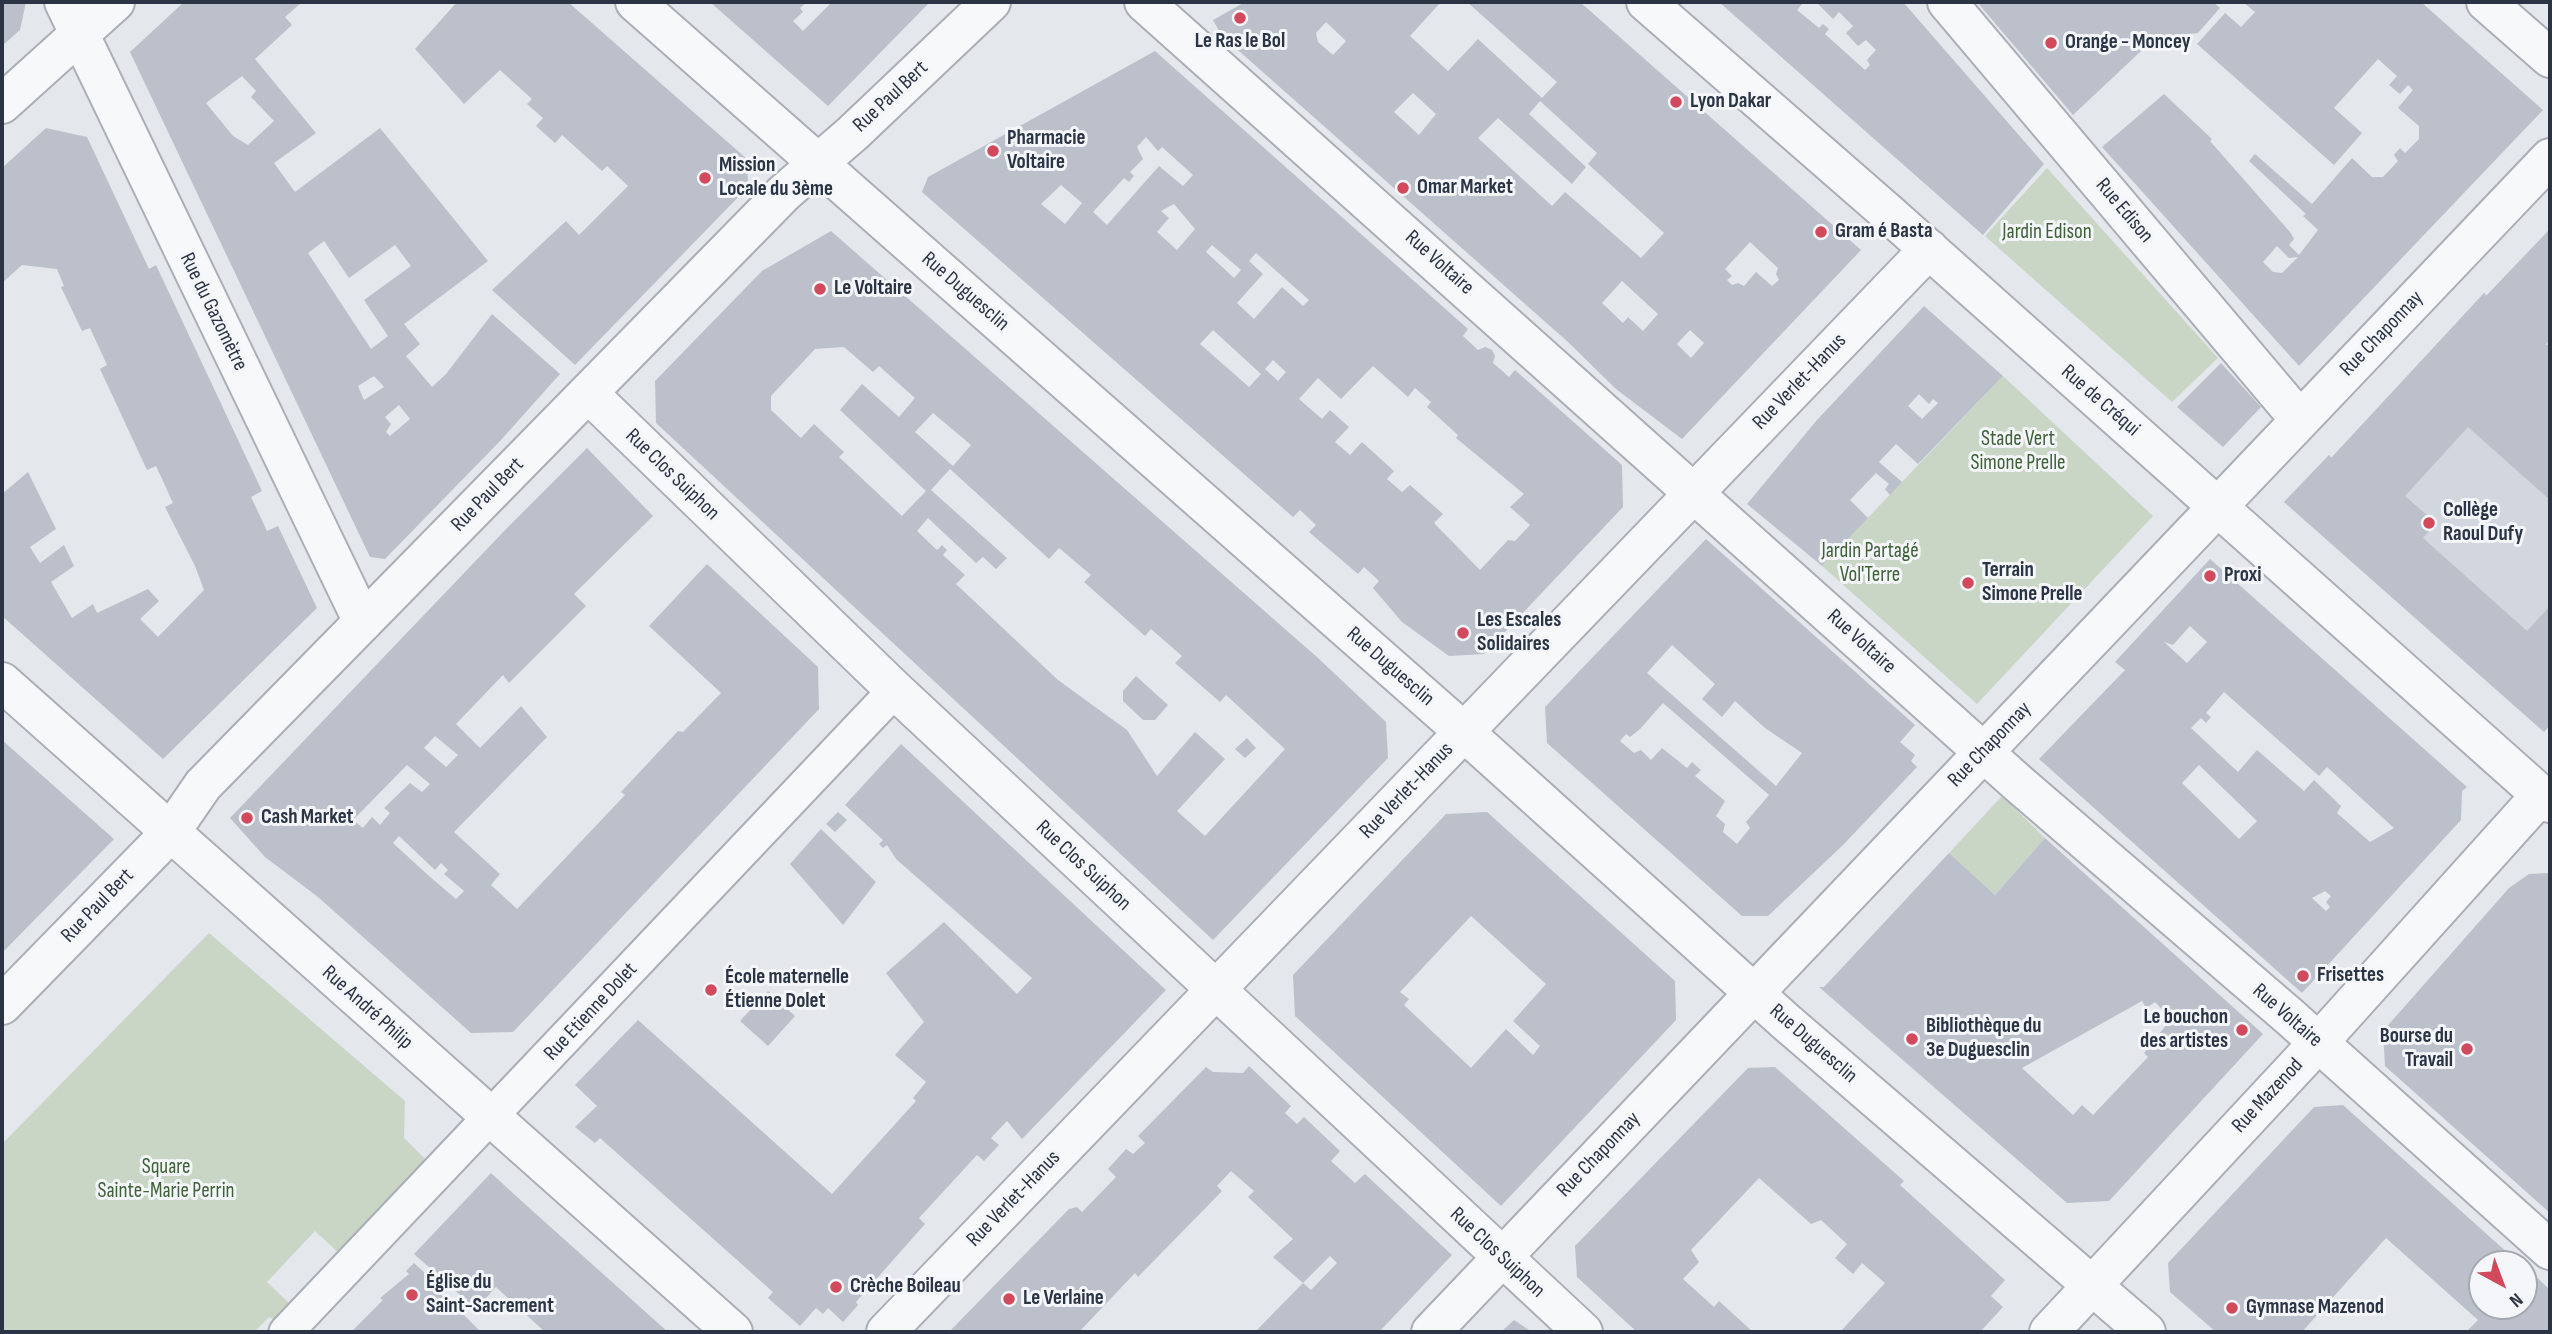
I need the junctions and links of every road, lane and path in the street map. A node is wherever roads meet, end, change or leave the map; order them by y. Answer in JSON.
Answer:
{"nodes":[{"id":1,"x":115,"y":2,"type":"edge"},
{"id":2,"x":635,"y":2,"type":"edge"},
{"id":3,"x":991,"y":2,"type":"edge"},
{"id":4,"x":1144,"y":2,"type":"edge"},
{"id":5,"x":1646,"y":2,"type":"edge"},
{"id":6,"x":1947,"y":2,"type":"edge"},
{"id":7,"x":2486,"y":2,"type":"edge"},
{"id":8,"x":71,"y":18,"type":"edge"},
{"id":9,"x":2550,"y":58,"type":"edge"},
{"id":10,"x":2,"y":104,"type":"edge"},
{"id":11,"x":2550,"y":158,"type":"edge"},
{"id":12,"x":817,"y":164,"type":"junction"},
{"id":13,"x":1929,"y":249,"type":"junction"},
{"id":14,"x":588,"y":393,"type":"junction"},
{"id":15,"x":2300,"y":420,"type":"junction"},
{"id":16,"x":1695,"y":492,"type":"junction"},
{"id":17,"x":2218,"y":506,"type":"junction"},
{"id":18,"x":363,"y":622,"type":"junction"},
{"id":19,"x":2,"y":682,"type":"edge"},
{"id":20,"x":895,"y":690,"type":"junction"},
{"id":21,"x":1464,"y":732,"type":"junction"},
{"id":22,"x":1983,"y":752,"type":"junction"},
{"id":23,"x":2547,"y":794,"type":"edge"},
{"id":24,"x":170,"y":833,"type":"junction"},
{"id":25,"x":1215,"y":991,"type":"junction"},
{"id":26,"x":1754,"y":992,"type":"junction"},
{"id":27,"x":2,"y":1005,"type":"edge"},
{"id":28,"x":2318,"y":1043,"type":"junction"},
{"id":29,"x":491,"y":1118,"type":"junction"},
{"id":30,"x":2550,"y":1250,"type":"edge"},
{"id":31,"x":1502,"y":1258,"type":"junction"},
{"id":32,"x":2093,"y":1286,"type":"junction"},
{"id":33,"x":286,"y":1332,"type":"edge"},
{"id":34,"x":733,"y":1332,"type":"edge"},
{"id":35,"x":886,"y":1332,"type":"edge"},
{"id":36,"x":1431,"y":1332,"type":"edge"},
{"id":37,"x":1583,"y":1332,"type":"edge"},
{"id":38,"x":2049,"y":1332,"type":"edge"},
{"id":39,"x":2146,"y":1332,"type":"edge"}],
"edges":[{"from":1,"to":8,"type":"street"},
{"from":2,"to":12,"type":"street","name":"Rue Duguesclin"},
{"from":3,"to":12,"type":"street","name":"Rue Paul Bert"},
{"from":4,"to":16,"type":"street","name":"Rue Voltaire"},
{"from":5,"to":13,"type":"street","name":"Rue de Créqui"},
{"from":6,"to":15,"type":"street","name":"Rue Edison"},
{"from":7,"to":9,"type":"street"},
{"from":8,"to":10,"type":"street"},
{"from":8,"to":18,"type":"street","name":"Rue du Gazomètre"},
{"from":11,"to":15,"type":"street","name":"Rue Chaponnay"},
{"from":12,"to":14,"type":"street","name":"Rue Paul Bert"},
{"from":12,"to":21,"type":"street","name":"Rue Duguesclin"},
{"from":13,"to":16,"type":"street","name":"Rue Verlet-Hanus"},
{"from":13,"to":17,"type":"street","name":"Rue de Créqui"},
{"from":14,"to":18,"type":"street","name":"Rue Paul Bert"},
{"from":14,"to":20,"type":"street","name":"Rue Clos Suiphon"},
{"from":15,"to":17,"type":"street","name":"Rue Chaponnay"},
{"from":16,"to":21,"type":"street","name":"Rue Verlet-Hanus"},
{"from":16,"to":22,"type":"street","name":"Rue Voltaire"},
{"from":17,"to":22,"type":"street","name":"Rue Chaponnay"},
{"from":17,"to":23,"type":"street","name":"Rue de Créqui"},
{"from":18,"to":24,"type":"street","name":"Rue Paul Bert"},
{"from":19,"to":24,"type":"street","name":"Rue André Philip"},
{"from":20,"to":25,"type":"street","name":"Rue Clos Suiphon"},
{"from":20,"to":29,"type":"street","name":"Rue Etienne Dolet"},
{"from":21,"to":25,"type":"street","name":"Rue Verlet-Hanus"},
{"from":21,"to":26,"type":"street","name":"Rue Duguesclin"},
{"from":22,"to":26,"type":"street","name":"Rue Chaponnay"},
{"from":22,"to":28,"type":"street","name":"Rue Voltaire"},
{"from":23,"to":28,"type":"street","name":"Rue Mazenod"},
{"from":24,"to":27,"type":"street","name":"Rue Paul Bert"},
{"from":24,"to":29,"type":"street","name":"Rue André Philip"},
{"from":25,"to":31,"type":"street","name":"Rue Clos Suiphon"},
{"from":25,"to":35,"type":"street","name":"Rue Verlet-Hanus"},
{"from":26,"to":31,"type":"street","name":"Rue Chaponnay"},
{"from":26,"to":32,"type":"street","name":"Rue Duguesclin"},
{"from":28,"to":30,"type":"street","name":"Rue Voltaire"},
{"from":28,"to":32,"type":"street","name":"Rue Mazenod"},
{"from":29,"to":33,"type":"street","name":"Rue Etienne Dolet"},
{"from":29,"to":34,"type":"street","name":"Rue André Philip"},
{"from":31,"to":36,"type":"street","name":"Rue Chaponnay"},
{"from":31,"to":37,"type":"street","name":"Rue Clos Suiphon"},
{"from":32,"to":38,"type":"street","name":"Rue Mazenod"},
{"from":32,"to":39,"type":"street","name":"Rue Duguesclin"}]}
